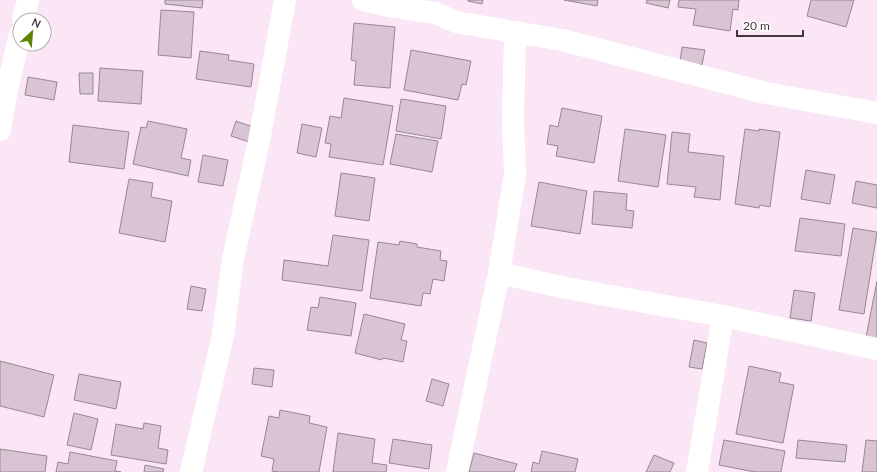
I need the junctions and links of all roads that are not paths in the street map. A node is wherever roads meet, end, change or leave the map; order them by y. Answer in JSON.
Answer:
{"nodes":[{"id":1,"x":28,"y":0,"type":"edge"},
{"id":2,"x":285,"y":0,"type":"edge"},
{"id":3,"x":363,"y":0,"type":"edge"},
{"id":4,"x":25,"y":12,"type":"edge"},
{"id":5,"x":516,"y":32,"type":"junction"},
{"id":6,"x":16,"y":52,"type":"edge"},
{"id":7,"x":877,"y":113,"type":"edge"},
{"id":8,"x":0,"y":130,"type":"edge"},
{"id":9,"x":499,"y":273,"type":"junction"},
{"id":10,"x":723,"y":316,"type":"junction"},
{"id":11,"x":877,"y":349,"type":"edge"},
{"id":12,"x":191,"y":472,"type":"edge"},
{"id":13,"x":457,"y":472,"type":"edge"},
{"id":14,"x":698,"y":472,"type":"edge"}],
"edges":[{"from":1,"to":4,"type":"street"},
{"from":2,"to":12,"type":"street"},
{"from":3,"to":5,"type":"street"},
{"from":5,"to":7,"type":"street"},
{"from":5,"to":9,"type":"street"},
{"from":6,"to":8,"type":"street"},
{"from":9,"to":10,"type":"street"},
{"from":9,"to":13,"type":"street"},
{"from":10,"to":11,"type":"street"},
{"from":10,"to":14,"type":"street"}]}
